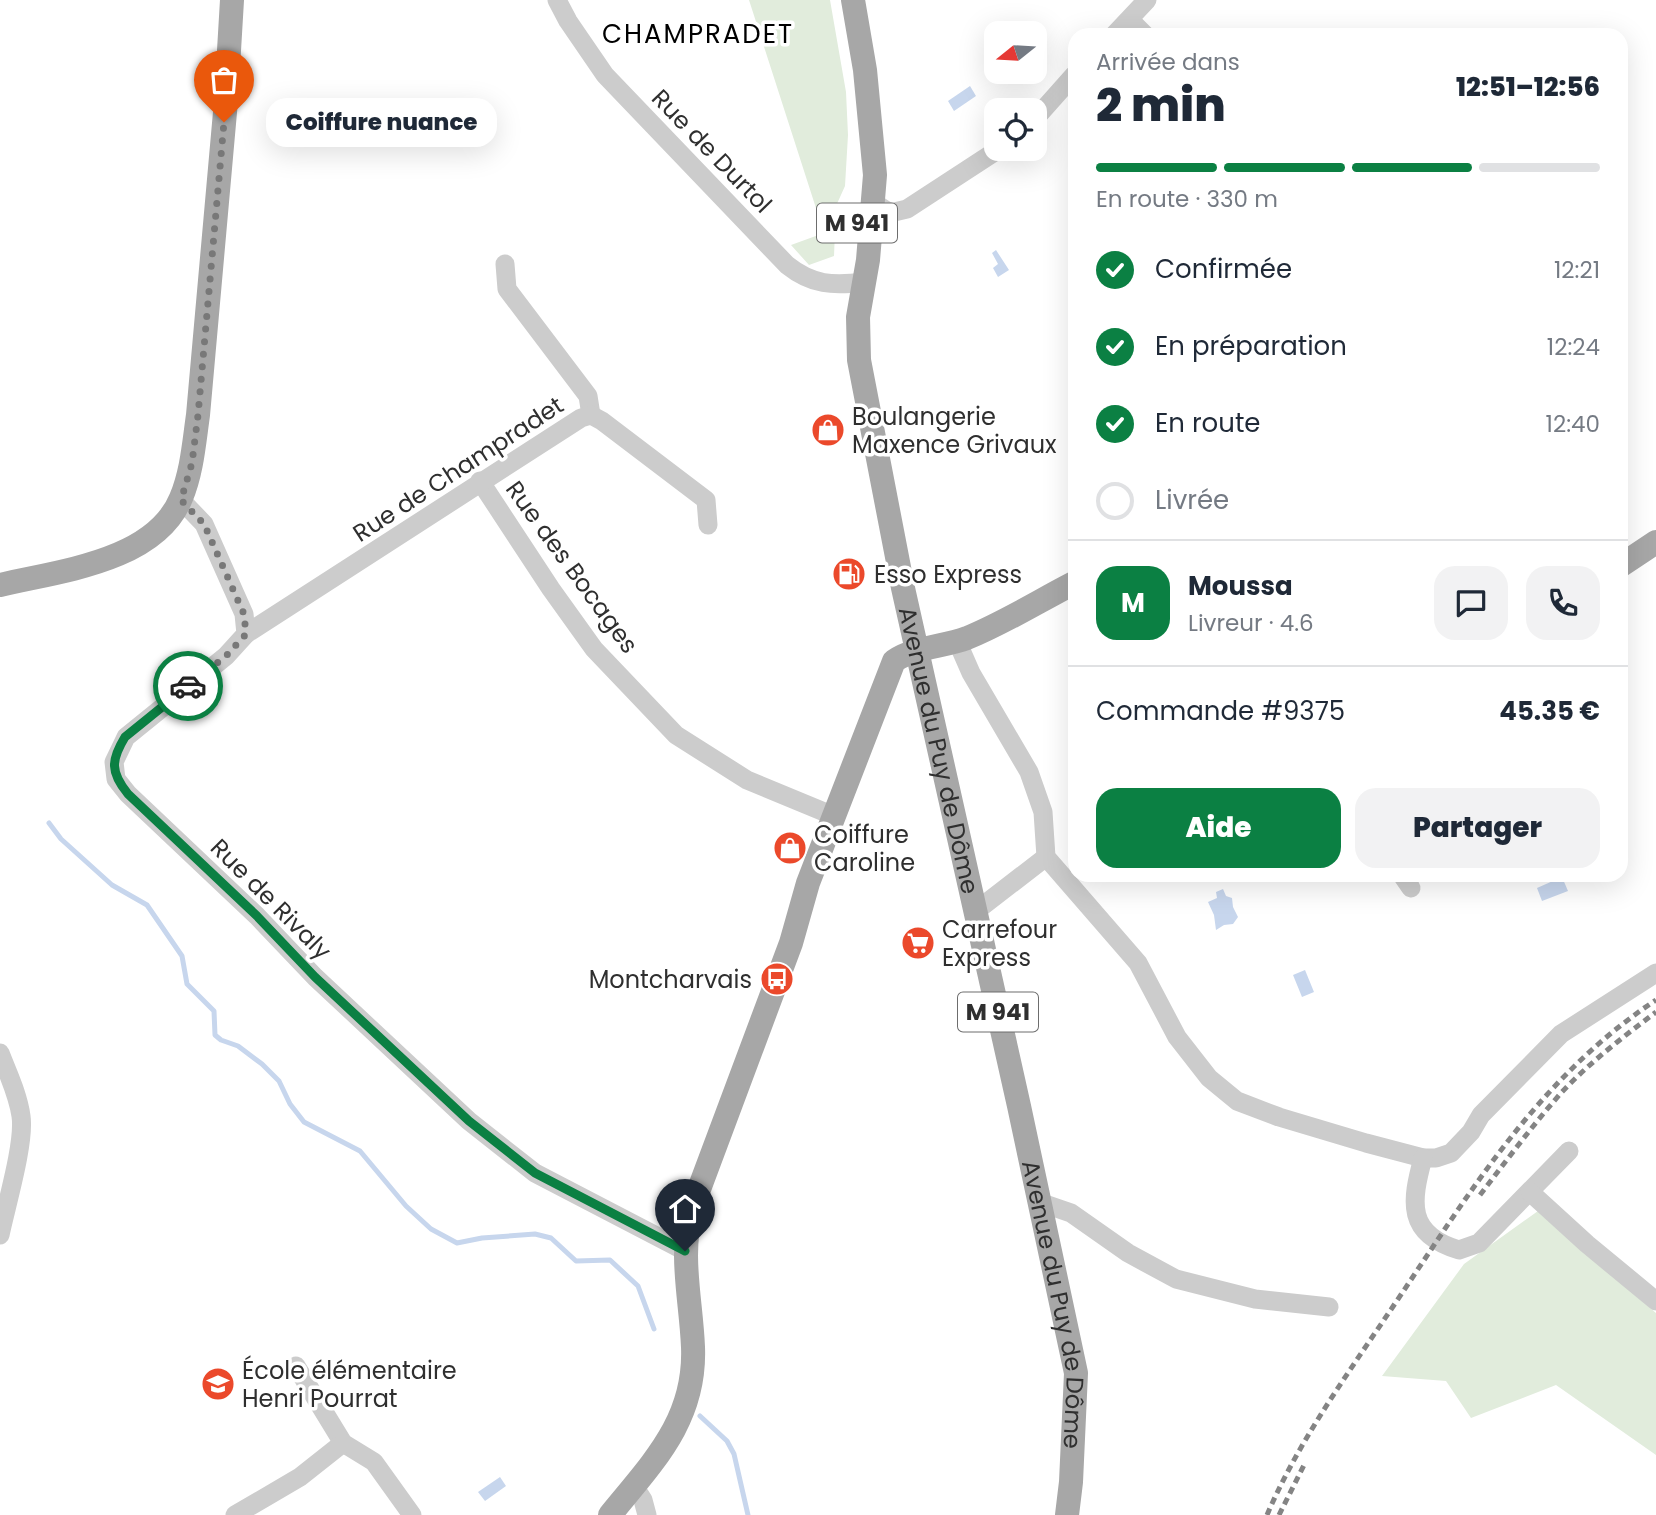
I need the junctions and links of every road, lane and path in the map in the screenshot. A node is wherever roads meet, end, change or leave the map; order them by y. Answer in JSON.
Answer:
{"nodes":[{"id":1,"x":232,"y":0,"type":"edge"},
{"id":2,"x":557,"y":0,"type":"edge"},
{"id":3,"x":853,"y":0,"type":"edge"},
{"id":4,"x":1147,"y":0,"type":"edge"},
{"id":5,"x":1130,"y":20,"type":"junction"},
{"id":6,"x":1121,"y":28,"type":"edge"},
{"id":7,"x":1138,"y":28,"type":"edge"},
{"id":8,"x":1068,"y":82,"type":"edge"},
{"id":9,"x":1047,"y":105,"type":"edge"},
{"id":10,"x":871,"y":130,"type":"junction"},
{"id":11,"x":984,"y":159,"type":"edge"},
{"id":12,"x":873,"y":202,"type":"junction"},
{"id":13,"x":505,"y":264,"type":"dead end"},
{"id":14,"x":858,"y":283,"type":"junction"},
{"id":15,"x":592,"y":415,"type":"junction"},
{"id":16,"x":480,"y":481,"type":"junction"},
{"id":17,"x":181,"y":500,"type":"junction"},
{"id":18,"x":708,"y":525,"type":"dead end"},
{"id":19,"x":1656,"y":542,"type":"edge"},
{"id":20,"x":1628,"y":561,"type":"edge"},
{"id":21,"x":0,"y":585,"type":"edge"},
{"id":22,"x":1068,"y":586,"type":"edge"},
{"id":23,"x":246,"y":634,"type":"junction"},
{"id":24,"x":957,"y":641,"type":"junction"},
{"id":25,"x":918,"y":651,"type":"junction"},
{"id":26,"x":834,"y":816,"type":"junction"},
{"id":27,"x":1046,"y":857,"type":"junction"},
{"id":28,"x":976,"y":911,"type":"junction"},
{"id":29,"x":1656,"y":973,"type":"edge"},
{"id":30,"x":0,"y":1053,"type":"edge"},
{"id":31,"x":1569,"y":1151,"type":"dead end"},
{"id":32,"x":1423,"y":1158,"type":"junction"},
{"id":33,"x":1530,"y":1192,"type":"junction"},
{"id":34,"x":1039,"y":1202,"type":"junction"},
{"id":35,"x":0,"y":1235,"type":"edge"},
{"id":36,"x":685,"y":1251,"type":"junction"},
{"id":37,"x":1656,"y":1301,"type":"edge"},
{"id":38,"x":1329,"y":1307,"type":"dead end"},
{"id":39,"x":296,"y":1366,"type":"dead end"},
{"id":40,"x":343,"y":1443,"type":"junction"},
{"id":41,"x":634,"y":1486,"type":"junction"},
{"id":42,"x":235,"y":1515,"type":"edge"},
{"id":43,"x":412,"y":1515,"type":"edge"},
{"id":44,"x":610,"y":1515,"type":"edge"},
{"id":45,"x":647,"y":1515,"type":"edge"},
{"id":46,"x":1068,"y":1515,"type":"edge"}],
"edges":[{"from":1,"to":17,"type":"main road"},
{"from":2,"to":14,"type":"street","name":"Rue de Durtol"},
{"from":3,"to":10,"type":"main road","name":"Avenue du Puy de Dôme","number":"M 941"},
{"from":4,"to":5,"type":"street"},
{"from":5,"to":6,"type":"street"},
{"from":5,"to":7,"type":"street"},
{"from":8,"to":9,"type":"street"},
{"from":10,"to":12,"type":"main road","name":"Avenue du Puy de Dôme","number":"M 941"},
{"from":10,"to":14,"type":"main road","name":"Avenue du Puy de Dôme","number":"M 941"},
{"from":11,"to":12,"type":"street"},
{"from":12,"to":14,"type":"main road","name":"Avenue du Puy de Dôme","number":"M 941"},
{"from":13,"to":15,"type":"street"},
{"from":14,"to":25,"type":"main road","name":"Avenue du Puy de Dôme","number":"M 941"},
{"from":15,"to":16,"type":"street","name":"Rue de Champradet"},
{"from":15,"to":18,"type":"street","name":"Rue de Champradet"},
{"from":16,"to":23,"type":"street","name":"Rue de Champradet"},
{"from":16,"to":26,"type":"street","name":"Rue des Bocages"},
{"from":17,"to":21,"type":"main road"},
{"from":17,"to":23,"type":"street"},
{"from":19,"to":20,"type":"main road"},
{"from":22,"to":24,"type":"main road"},
{"from":23,"to":36,"type":"street","name":"Rue de Rivaly"},
{"from":24,"to":25,"type":"main road"},
{"from":24,"to":27,"type":"street"},
{"from":25,"to":26,"type":"main road"},
{"from":25,"to":28,"type":"main road","name":"Avenue du Puy de Dôme","number":"M 941"},
{"from":26,"to":36,"type":"main road"},
{"from":27,"to":28,"type":"street"},
{"from":27,"to":32,"type":"street"},
{"from":28,"to":34,"type":"main road","name":"Avenue du Puy de Dôme","number":"M 941"},
{"from":29,"to":32,"type":"street"},
{"from":30,"to":35,"type":"street"},
{"from":31,"to":33,"type":"street"},
{"from":32,"to":33,"type":"street"},
{"from":33,"to":37,"type":"street"},
{"from":34,"to":38,"type":"street"},
{"from":34,"to":46,"type":"main road","name":"Avenue du Puy de Dôme","number":"M 941"},
{"from":36,"to":41,"type":"main road"},
{"from":39,"to":40,"type":"street"},
{"from":40,"to":42,"type":"street"},
{"from":40,"to":43,"type":"street"},
{"from":41,"to":44,"type":"main road"},
{"from":41,"to":45,"type":"street"}]}
